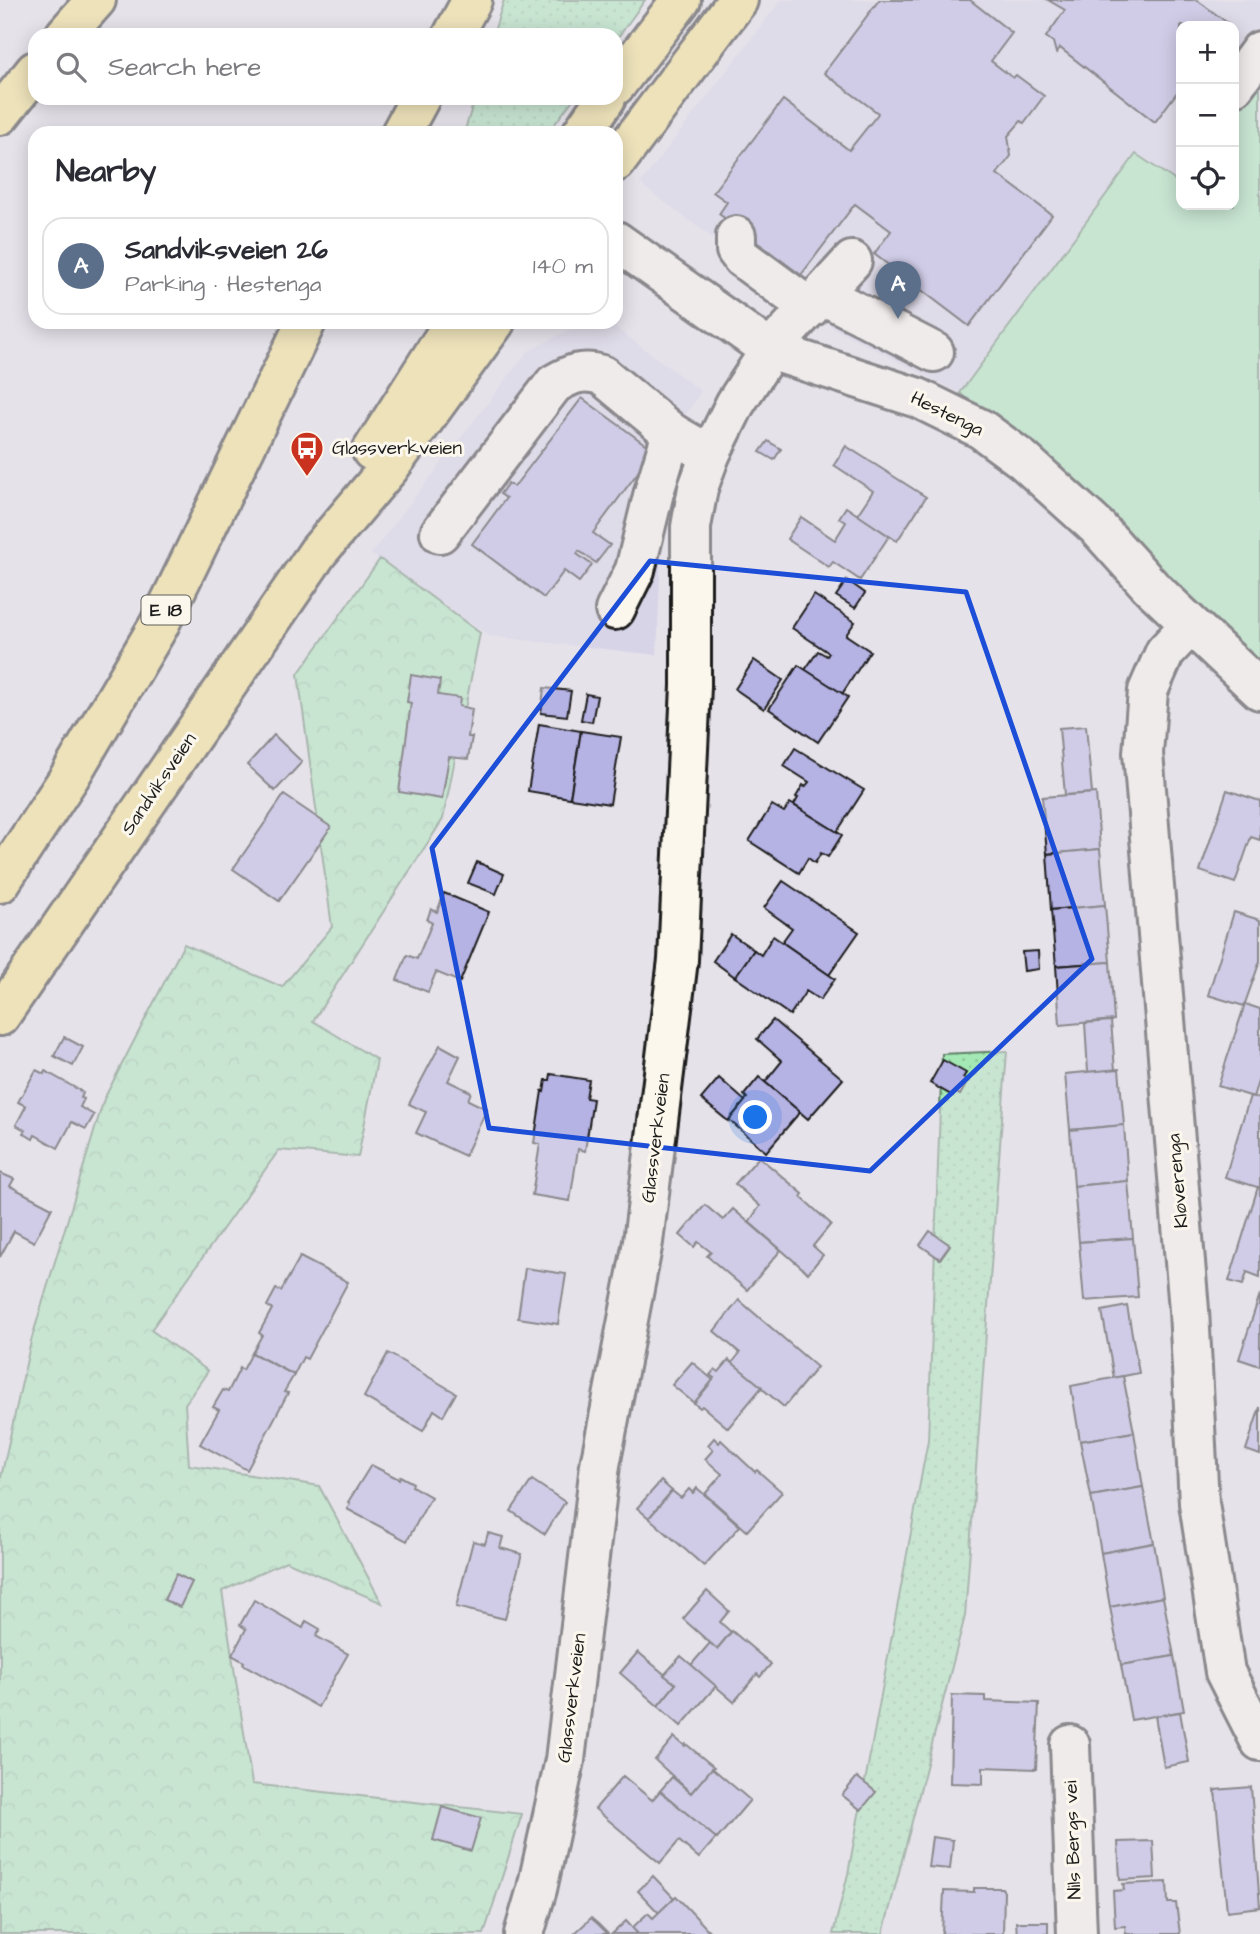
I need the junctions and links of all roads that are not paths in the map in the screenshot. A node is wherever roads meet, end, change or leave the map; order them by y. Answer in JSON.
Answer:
{"nodes":[{"id":1,"x":96,"y":0,"type":"edge"},
{"id":2,"x":448,"y":0,"type":"edge"},
{"id":3,"x":472,"y":0,"type":"edge"},
{"id":4,"x":681,"y":0,"type":"edge"},
{"id":5,"x":738,"y":0,"type":"edge"},
{"id":6,"x":71,"y":28,"type":"edge"},
{"id":7,"x":436,"y":28,"type":"edge"},
{"id":8,"x":457,"y":28,"type":"edge"},
{"id":9,"x":1260,"y":51,"type":"edge"},
{"id":10,"x":623,"y":76,"type":"edge"},
{"id":11,"x":28,"y":80,"type":"edge"},
{"id":12,"x":1235,"y":84,"type":"edge"},
{"id":13,"x":403,"y":105,"type":"edge"},
{"id":14,"x":416,"y":105,"type":"edge"},
{"id":15,"x":601,"y":105,"type":"edge"},
{"id":16,"x":0,"y":116,"type":"edge"},
{"id":17,"x":394,"y":126,"type":"edge"},
{"id":18,"x":405,"y":126,"type":"edge"},
{"id":19,"x":587,"y":126,"type":"edge"},
{"id":20,"x":623,"y":153,"type":"edge"},
{"id":21,"x":736,"y":236,"type":"dead end"},
{"id":22,"x":623,"y":246,"type":"edge"},
{"id":23,"x":852,"y":261,"type":"dead end"},
{"id":24,"x":816,"y":301,"type":"junction"},
{"id":25,"x":303,"y":329,"type":"edge"},
{"id":26,"x":450,"y":329,"type":"edge"},
{"id":27,"x":490,"y":329,"type":"edge"},
{"id":28,"x":770,"y":350,"type":"junction"},
{"id":29,"x":934,"y":352,"type":"dead end"},
{"id":30,"x":672,"y":433,"type":"junction"},
{"id":31,"x":710,"y":454,"type":"junction"},
{"id":32,"x":440,"y":533,"type":"dead end"},
{"id":33,"x":318,"y":552,"type":"junction"},
{"id":34,"x":615,"y":610,"type":"dead end"},
{"id":35,"x":1190,"y":625,"type":"junction"},
{"id":36,"x":1260,"y":690,"type":"edge"},
{"id":37,"x":0,"y":883,"type":"edge"},
{"id":38,"x":0,"y":1016,"type":"edge"},
{"id":39,"x":1260,"y":1741,"type":"edge"},
{"id":40,"x":1070,"y":1745,"type":"dead end"},
{"id":41,"x":524,"y":1934,"type":"edge"},
{"id":42,"x":1077,"y":1934,"type":"edge"}],
"edges":[{"from":1,"to":6,"type":"main road"},
{"from":2,"to":7,"type":"main road"},
{"from":3,"to":8,"type":"main road"},
{"from":4,"to":10,"type":"main road"},
{"from":5,"to":20,"type":"main road"},
{"from":9,"to":12,"type":"street"},
{"from":11,"to":16,"type":"main road"},
{"from":13,"to":17,"type":"main road"},
{"from":14,"to":18,"type":"main road"},
{"from":15,"to":19,"type":"main road"},
{"from":21,"to":24,"type":"street"},
{"from":22,"to":28,"type":"street","name":"Hestenga"},
{"from":23,"to":24,"type":"street","name":"Glassverkveien"},
{"from":24,"to":28,"type":"street","name":"Glassverkveien"},
{"from":24,"to":29,"type":"street"},
{"from":25,"to":37,"type":"main road","number":"E 18"},
{"from":26,"to":33,"type":"main road","name":"Sandviksveien"},
{"from":27,"to":33,"type":"main road","name":"Sandviksveien"},
{"from":28,"to":31,"type":"street","name":"Glassverkveien"},
{"from":28,"to":35,"type":"street","name":"Hestenga"},
{"from":30,"to":31,"type":"street"},
{"from":30,"to":32,"type":"street"},
{"from":30,"to":34,"type":"street"},
{"from":31,"to":41,"type":"street","name":"Glassverkveien"},
{"from":33,"to":38,"type":"main road","name":"Sandviksveien"},
{"from":35,"to":36,"type":"street","name":"Hestenga"},
{"from":35,"to":39,"type":"street","name":"Kløverenga"},
{"from":40,"to":42,"type":"street","name":"Nils Bergs vei"}]}
